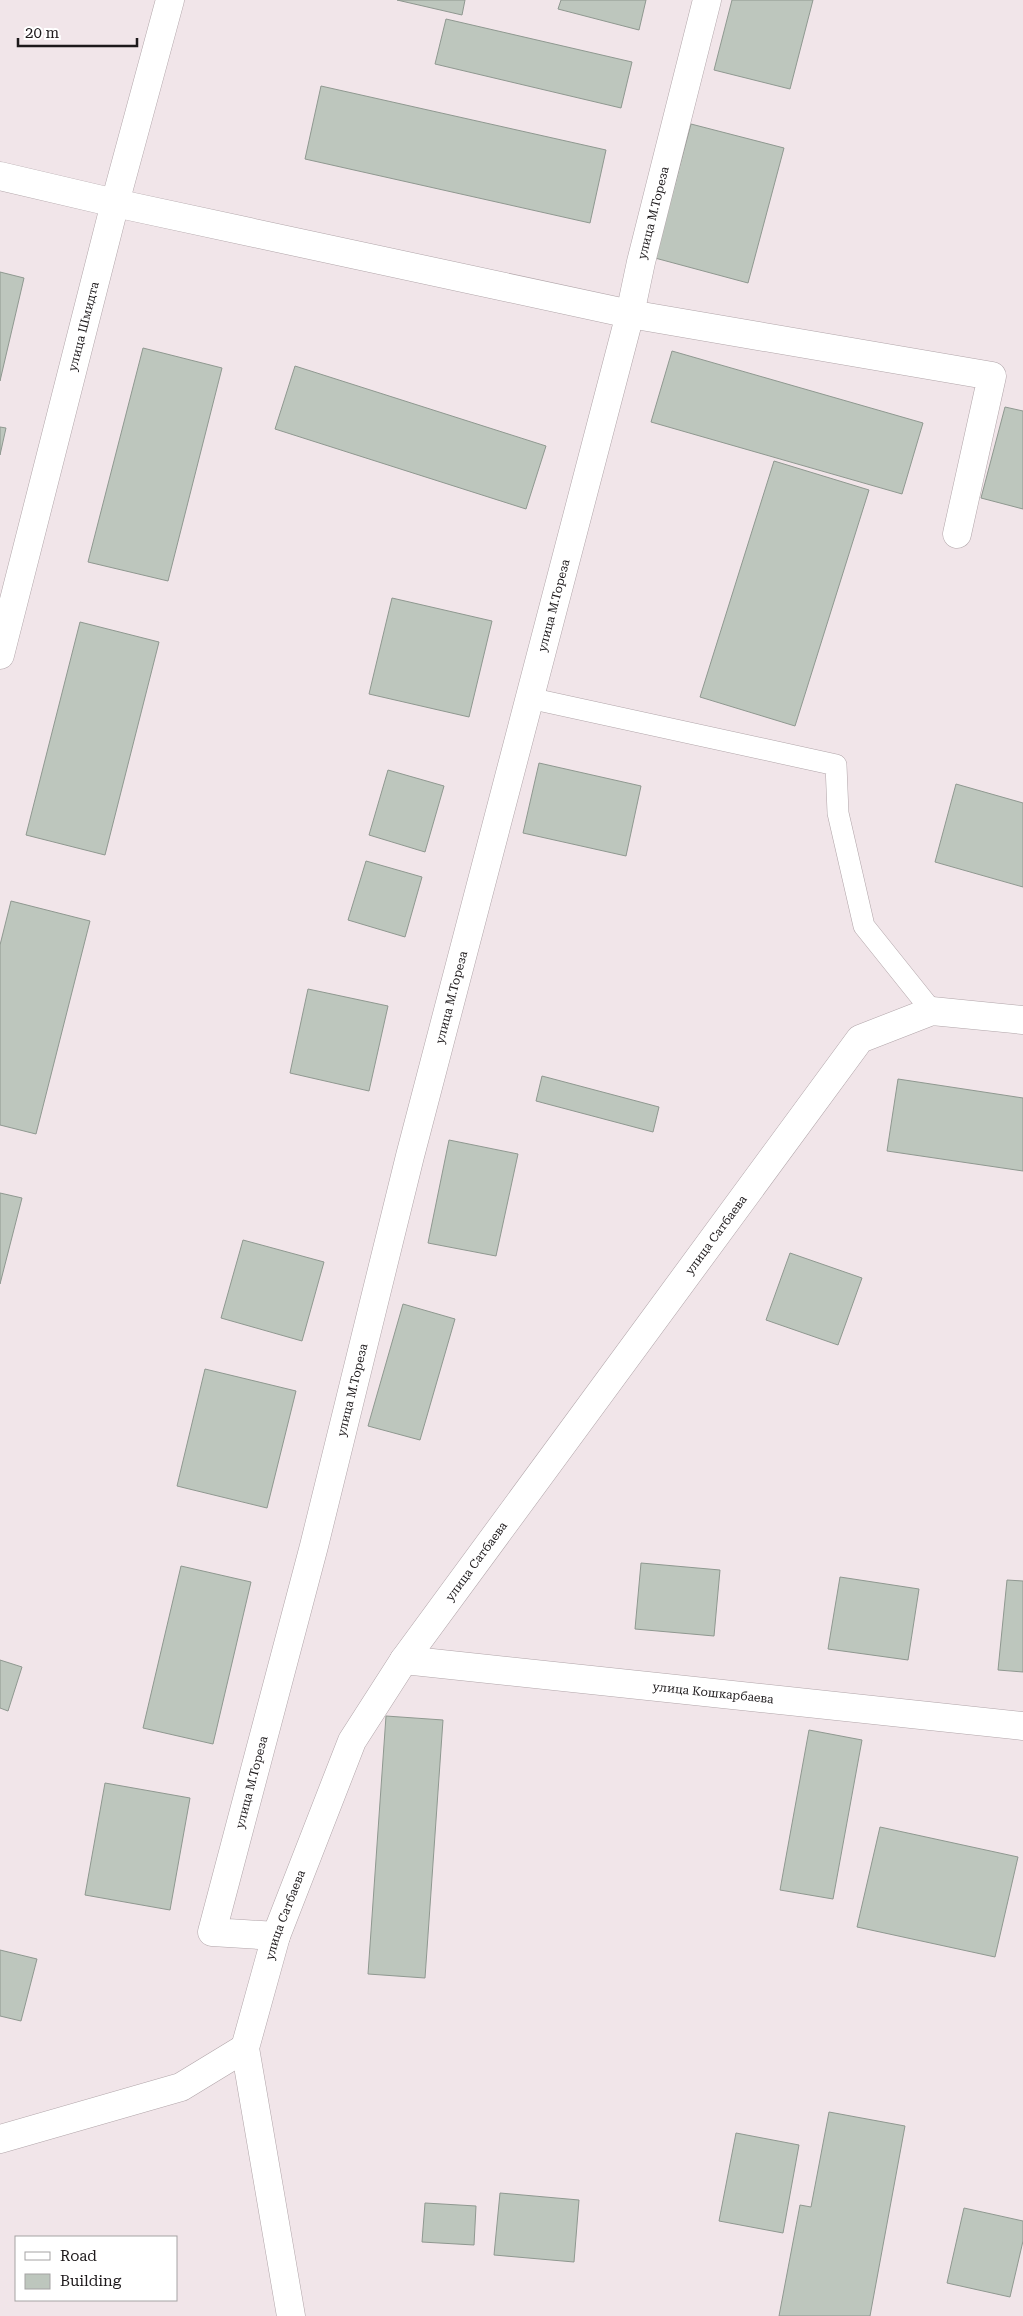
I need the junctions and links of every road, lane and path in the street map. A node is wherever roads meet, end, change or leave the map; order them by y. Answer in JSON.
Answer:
{"nodes":[{"id":1,"x":170,"y":0,"type":"edge"},
{"id":2,"x":708,"y":0,"type":"edge"},
{"id":3,"x":0,"y":176,"type":"edge"},
{"id":4,"x":115,"y":203,"type":"junction"},
{"id":5,"x":630,"y":314,"type":"junction"},
{"id":6,"x":956,"y":534,"type":"dead end"},
{"id":7,"x":0,"y":655,"type":"edge"},
{"id":8,"x":529,"y":698,"type":"junction"},
{"id":9,"x":932,"y":1011,"type":"junction"},
{"id":10,"x":1023,"y":1020,"type":"edge"},
{"id":11,"x":404,"y":1660,"type":"junction"},
{"id":12,"x":1023,"y":1726,"type":"edge"},
{"id":13,"x":276,"y":1936,"type":"junction"},
{"id":14,"x":245,"y":2048,"type":"junction"},
{"id":15,"x":0,"y":2139,"type":"edge"},
{"id":16,"x":291,"y":2316,"type":"edge"}],
"edges":[{"from":1,"to":4,"type":"street","name":"улица Шмидта"},
{"from":2,"to":5,"type":"street","name":"улица М.Тореза"},
{"from":3,"to":4,"type":"street"},
{"from":4,"to":5,"type":"street"},
{"from":4,"to":7,"type":"street","name":"улица Шмидта"},
{"from":5,"to":6,"type":"street"},
{"from":5,"to":8,"type":"street","name":"улица М.Тореза"},
{"from":8,"to":9,"type":"lane"},
{"from":8,"to":13,"type":"street","name":"улица М.Тореза"},
{"from":9,"to":10,"type":"street","name":"улица Сатбаева"},
{"from":9,"to":11,"type":"street","name":"улица Сатбаева"},
{"from":11,"to":12,"type":"street","name":"улица Кошкарбаева"},
{"from":11,"to":13,"type":"street","name":"улица Сатбаева"},
{"from":13,"to":14,"type":"street","name":"улица Сатбаева"},
{"from":14,"to":15,"type":"street"},
{"from":14,"to":16,"type":"street","name":"улица Сатбаева"}]}
